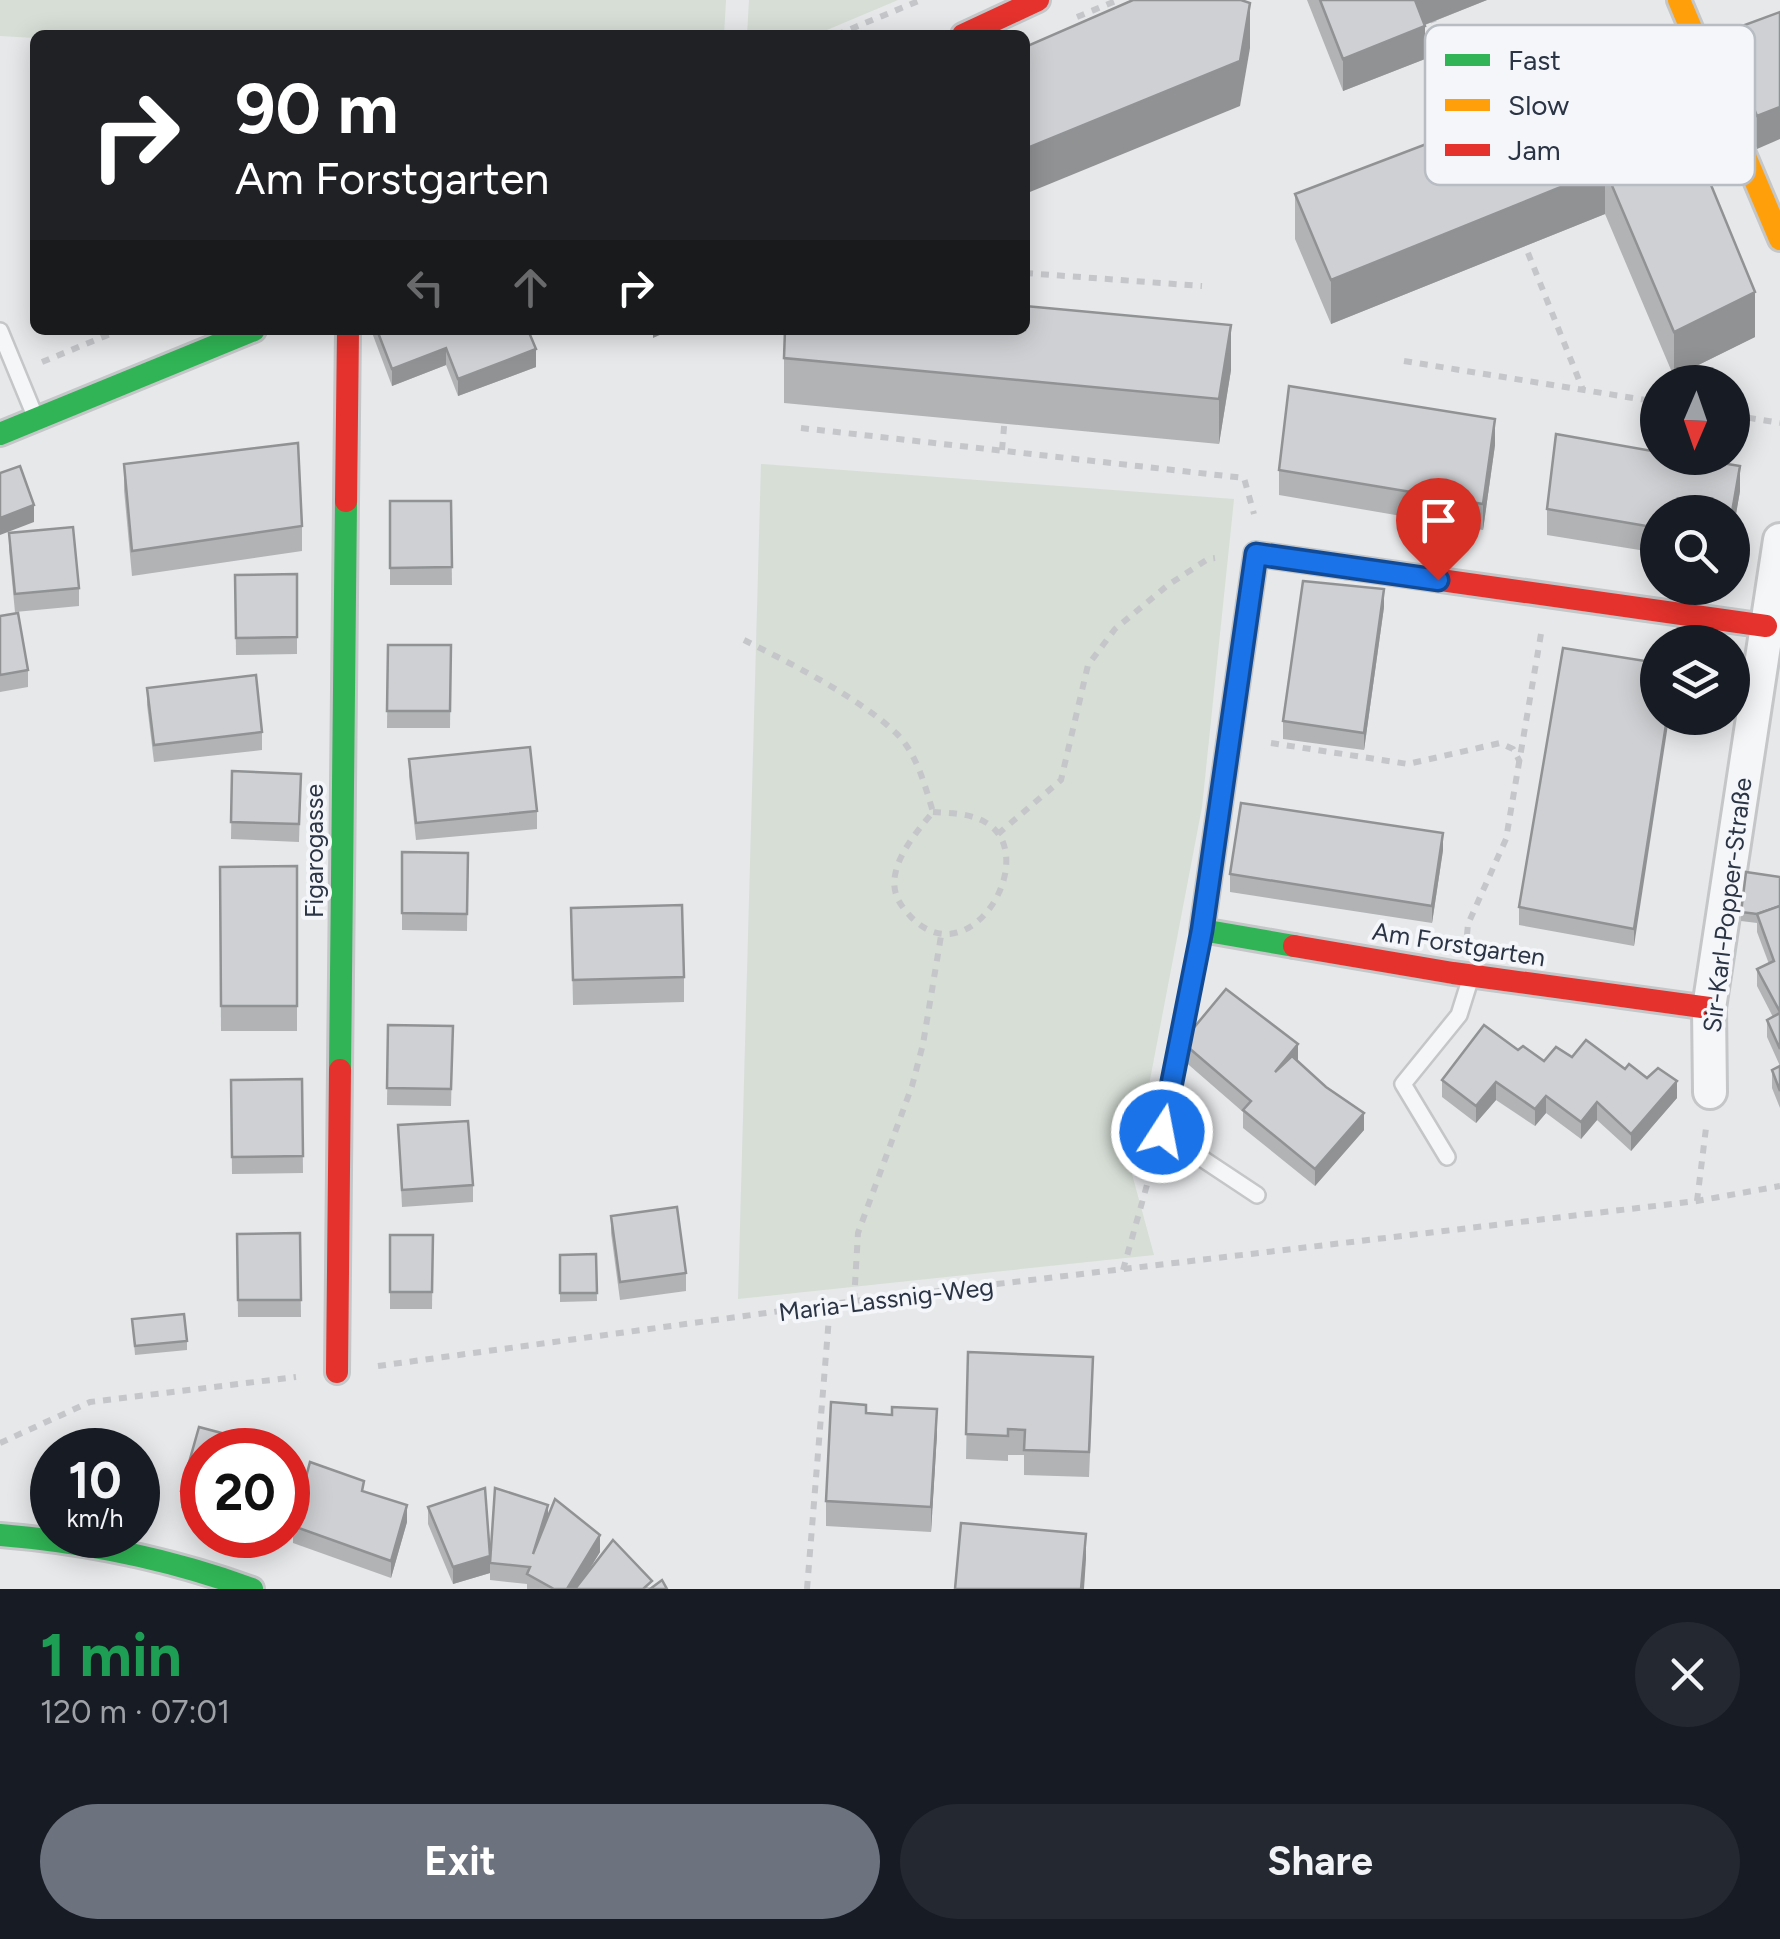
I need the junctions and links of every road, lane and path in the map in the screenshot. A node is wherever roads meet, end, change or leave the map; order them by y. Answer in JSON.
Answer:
{"nodes":[{"id":1,"x":921,"y":0,"type":"edge"},
{"id":2,"x":1038,"y":0,"type":"edge"},
{"id":3,"x":1425,"y":0,"type":"edge"},
{"id":4,"x":1678,"y":0,"type":"edge"},
{"id":5,"x":1435,"y":25,"type":"edge"},
{"id":6,"x":1689,"y":25,"type":"edge"},
{"id":7,"x":848,"y":30,"type":"edge"},
{"id":8,"x":974,"y":30,"type":"edge"},
{"id":9,"x":1755,"y":180,"type":"edge"},
{"id":10,"x":1518,"y":230,"type":"edge"},
{"id":11,"x":1780,"y":239,"type":"edge"},
{"id":12,"x":1030,"y":273,"type":"edge"},
{"id":13,"x":1202,"y":286,"type":"dead end"},
{"id":14,"x":0,"y":330,"type":"edge"},
{"id":15,"x":108,"y":335,"type":"edge"},
{"id":16,"x":242,"y":335,"type":"edge"},
{"id":17,"x":348,"y":335,"type":"edge"},
{"id":18,"x":1404,"y":361,"type":"dead end"},
{"id":19,"x":17,"y":372,"type":"junction"},
{"id":20,"x":1584,"y":390,"type":"junction"},
{"id":21,"x":1007,"y":399,"type":"edge"},
{"id":22,"x":1640,"y":399,"type":"edge"},
{"id":23,"x":1750,"y":418,"type":"edge"},
{"id":24,"x":36,"y":420,"type":"junction"},
{"id":25,"x":1780,"y":423,"type":"edge"},
{"id":26,"x":800,"y":428,"type":"dead end"},
{"id":27,"x":0,"y":434,"type":"edge"},
{"id":28,"x":1002,"y":450,"type":"junction"},
{"id":29,"x":1780,"y":540,"type":"edge"},
{"id":30,"x":1256,"y":554,"type":"junction"},
{"id":31,"x":1547,"y":595,"type":"junction"},
{"id":32,"x":1766,"y":626,"type":"junction"},
{"id":33,"x":744,"y":640,"type":"dead end"},
{"id":34,"x":1230,"y":736,"type":"junction"},
{"id":35,"x":1520,"y":764,"type":"junction"},
{"id":36,"x":933,"y":812,"type":"junction"},
{"id":37,"x":998,"y":834,"type":"junction"},
{"id":38,"x":1202,"y":930,"type":"junction"},
{"id":39,"x":941,"y":936,"type":"junction"},
{"id":40,"x":1472,"y":976,"type":"junction"},
{"id":41,"x":1709,"y":1008,"type":"junction"},
{"id":42,"x":1710,"y":1092,"type":"joint"},
{"id":43,"x":1162,"y":1132,"type":"junction"},
{"id":44,"x":1447,"y":1157,"type":"dead end"},
{"id":45,"x":1780,"y":1186,"type":"edge"},
{"id":46,"x":1257,"y":1195,"type":"dead end"},
{"id":47,"x":1697,"y":1201,"type":"junction"},
{"id":48,"x":1123,"y":1270,"type":"junction"},
{"id":49,"x":854,"y":1302,"type":"junction"},
{"id":50,"x":830,"y":1305,"type":"junction"},
{"id":51,"x":338,"y":1372,"type":"junction"},
{"id":52,"x":0,"y":1443,"type":"edge"},
{"id":53,"x":0,"y":1535,"type":"edge"},
{"id":54,"x":208,"y":1581,"type":"edge"},
{"id":55,"x":252,"y":1589,"type":"edge"},
{"id":56,"x":807,"y":1589,"type":"edge"}],
"edges":[{"from":1,"to":7,"type":"path"},
{"from":2,"to":8,"type":"street"},
{"from":3,"to":5,"type":"path"},
{"from":4,"to":6,"type":"street"},
{"from":9,"to":11,"type":"street"},
{"from":10,"to":20,"type":"path"},
{"from":12,"to":13,"type":"path"},
{"from":14,"to":19,"type":"lane"},
{"from":15,"to":19,"type":"path"},
{"from":16,"to":24,"type":"street"},
{"from":17,"to":51,"type":"street","name":"Figarogasse"},
{"from":18,"to":20,"type":"path"},
{"from":19,"to":24,"type":"lane"},
{"from":20,"to":22,"type":"path"},
{"from":21,"to":28,"type":"path"},
{"from":23,"to":25,"type":"path"},
{"from":24,"to":27,"type":"street"},
{"from":26,"to":28,"type":"path"},
{"from":28,"to":30,"type":"path"},
{"from":29,"to":32,"type":"street","name":"Sir-Karl-Popper-Straße"},
{"from":30,"to":31,"type":"street"},
{"from":30,"to":34,"type":"street"},
{"from":30,"to":37,"type":"path"},
{"from":31,"to":32,"type":"street"},
{"from":31,"to":35,"type":"path"},
{"from":32,"to":41,"type":"street","name":"Sir-Karl-Popper-Straße"},
{"from":33,"to":36,"type":"path"},
{"from":34,"to":35,"type":"path"},
{"from":34,"to":38,"type":"street"},
{"from":35,"to":40,"type":"path"},
{"from":36,"to":37,"type":"path"},
{"from":36,"to":39,"type":"path"},
{"from":37,"to":39,"type":"path"},
{"from":38,"to":40,"type":"street","name":"Am Forstgarten"},
{"from":38,"to":43,"type":"lane"},
{"from":39,"to":49,"type":"path"},
{"from":40,"to":41,"type":"street","name":"Am Forstgarten"},
{"from":40,"to":44,"type":"lane"},
{"from":41,"to":42,"type":"street","name":"Sir-Karl-Popper-Straße"},
{"from":42,"to":47,"type":"path"},
{"from":43,"to":46,"type":"lane"},
{"from":43,"to":48,"type":"path"},
{"from":45,"to":47,"type":"path","name":"Maria-Lassnig-Weg"},
{"from":47,"to":48,"type":"path","name":"Maria-Lassnig-Weg"},
{"from":48,"to":49,"type":"path","name":"Maria-Lassnig-Weg"},
{"from":49,"to":50,"type":"path","name":"Maria-Lassnig-Weg"},
{"from":50,"to":51,"type":"path","name":"Maria-Lassnig-Weg"},
{"from":50,"to":56,"type":"path"},
{"from":51,"to":52,"type":"path","name":"Maria-Lassnig-Weg"},
{"from":53,"to":54,"type":"street"},
{"from":54,"to":55,"type":"street"}]}
